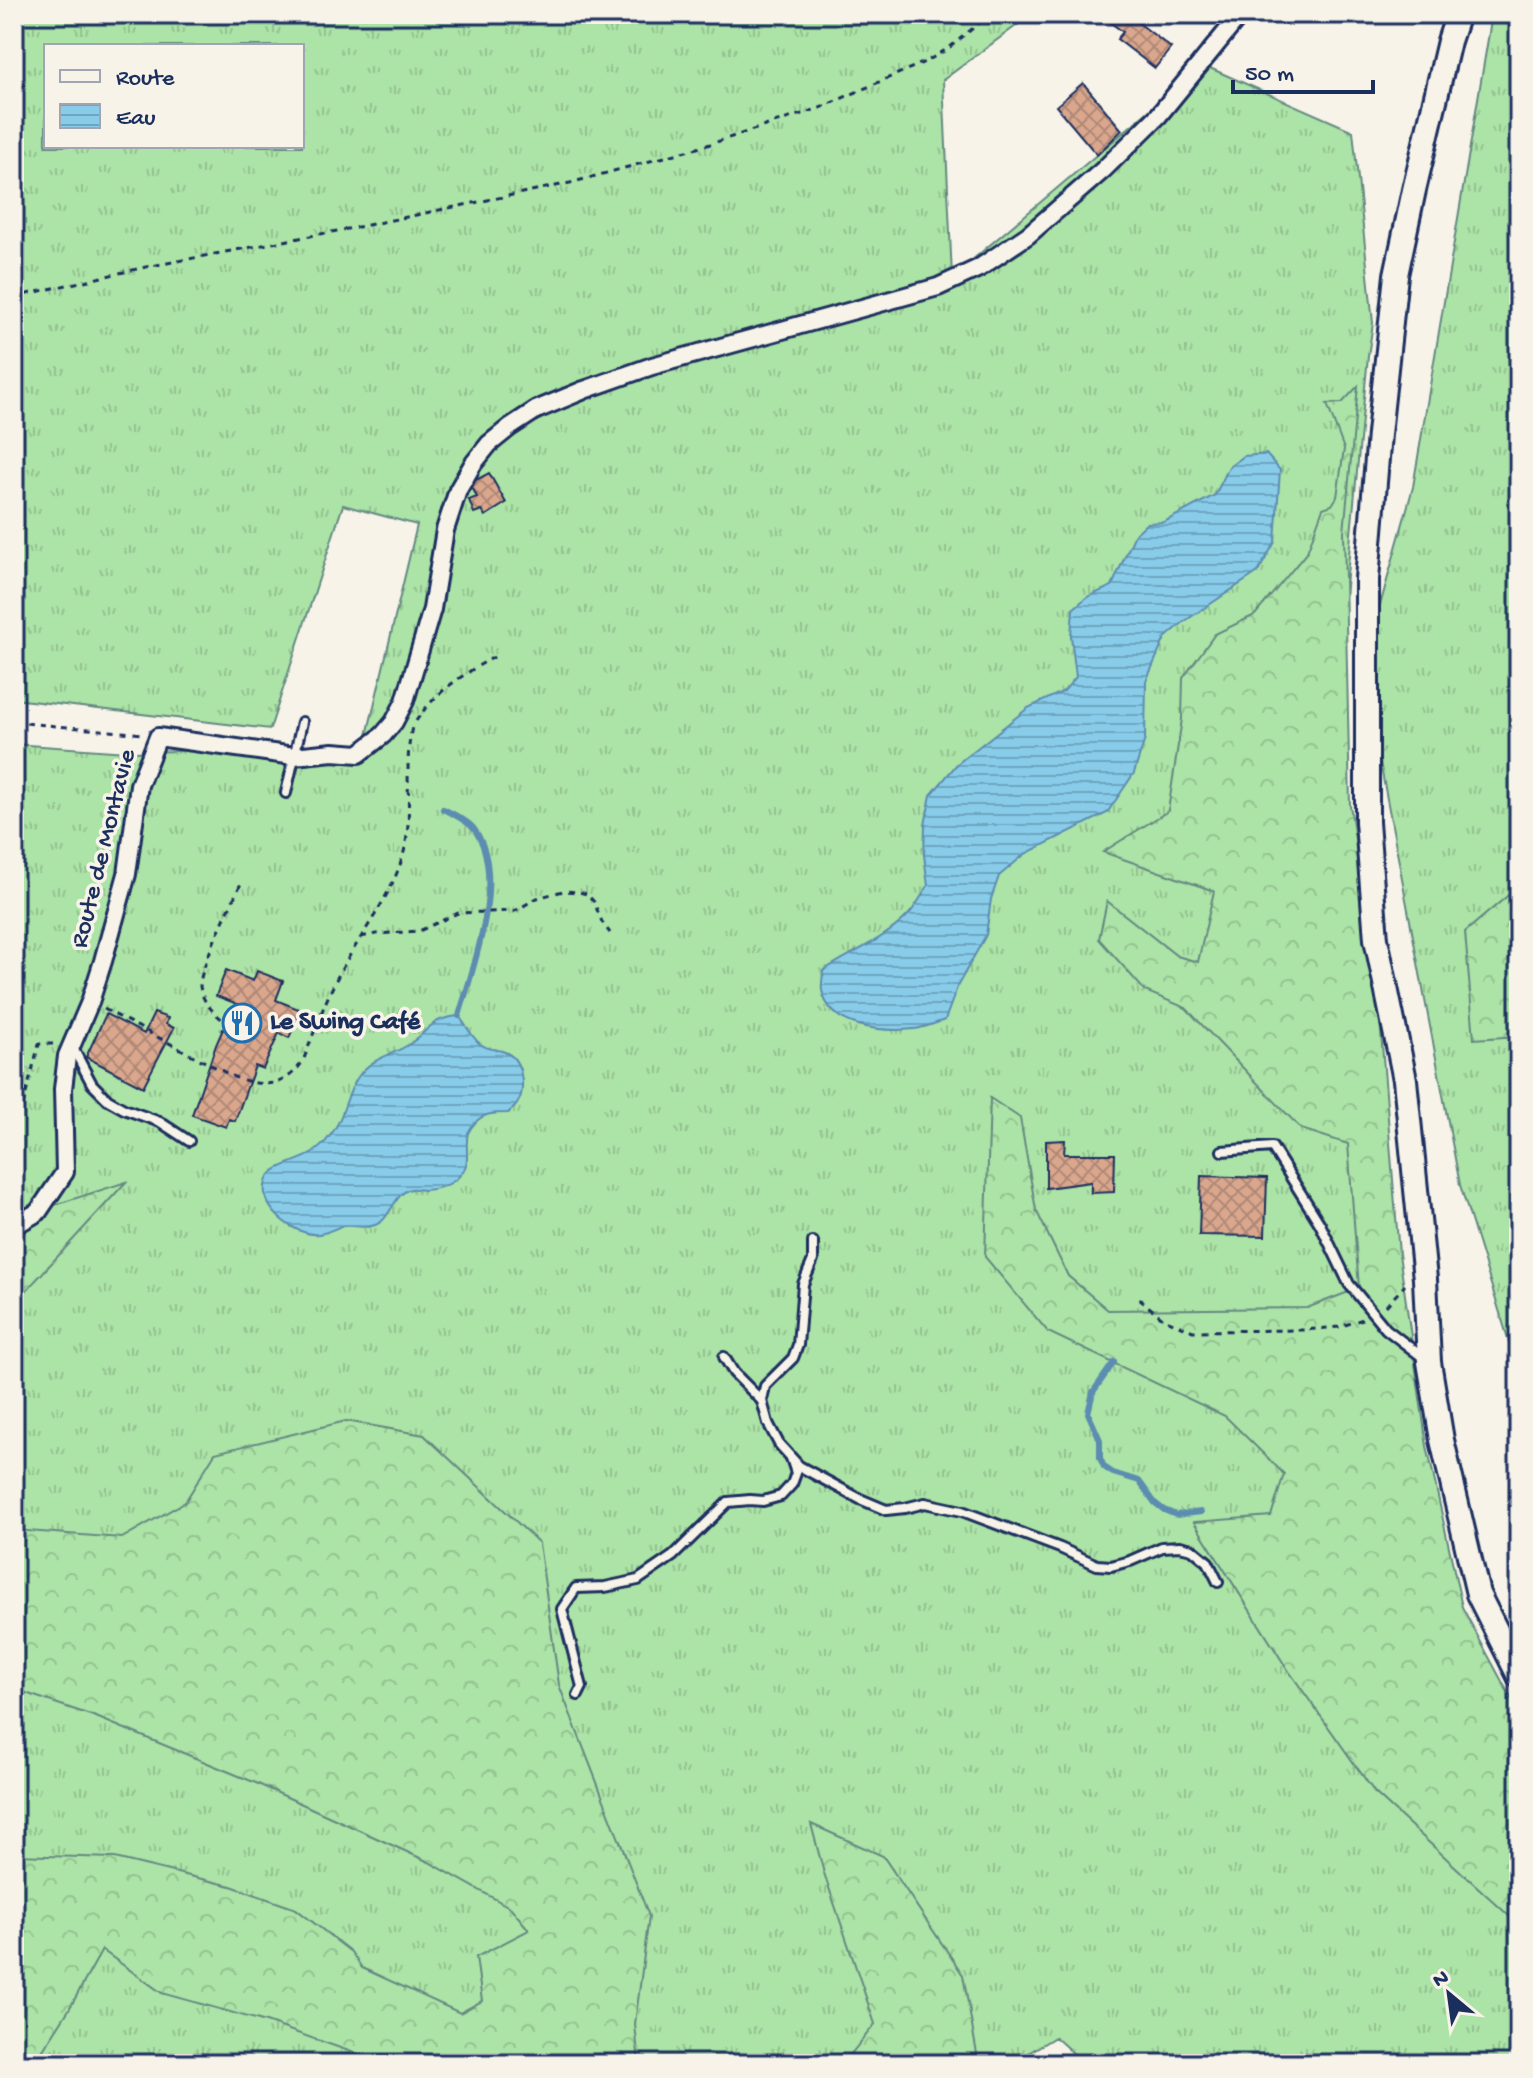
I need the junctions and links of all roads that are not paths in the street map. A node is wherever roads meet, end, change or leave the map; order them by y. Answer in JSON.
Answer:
{"nodes":[{"id":1,"x":1241,"y":14,"type":"edge"},
{"id":2,"x":1458,"y":14,"type":"edge"},
{"id":3,"x":302,"y":722,"type":"dead end"},
{"id":4,"x":294,"y":756,"type":"junction"},
{"id":5,"x":286,"y":793,"type":"dead end"},
{"id":6,"x":64,"y":1042,"type":"junction"},
{"id":7,"x":189,"y":1141,"type":"dead end"},
{"id":8,"x":1222,"y":1151,"type":"dead end"},
{"id":9,"x":14,"y":1226,"type":"edge"},
{"id":10,"x":813,"y":1242,"type":"dead end"},
{"id":11,"x":724,"y":1357,"type":"dead end"},
{"id":12,"x":1429,"y":1362,"type":"junction"},
{"id":13,"x":762,"y":1401,"type":"junction"},
{"id":14,"x":791,"y":1457,"type":"junction"},
{"id":15,"x":1218,"y":1582,"type":"dead end"},
{"id":16,"x":1519,"y":1676,"type":"edge"},
{"id":17,"x":578,"y":1695,"type":"dead end"}],
"edges":[{"from":1,"to":4,"type":"street","name":"Route de Montavie"},
{"from":2,"to":12,"type":"street"},
{"from":3,"to":4,"type":"lane"},
{"from":4,"to":5,"type":"lane"},
{"from":4,"to":6,"type":"street","name":"Route de Montavie"},
{"from":6,"to":7,"type":"lane"},
{"from":6,"to":9,"type":"street","name":"Route de Montavie"},
{"from":8,"to":12,"type":"lane"},
{"from":10,"to":13,"type":"lane"},
{"from":11,"to":13,"type":"lane"},
{"from":12,"to":16,"type":"street"},
{"from":13,"to":14,"type":"lane"},
{"from":14,"to":15,"type":"lane"},
{"from":14,"to":17,"type":"lane"}]}
